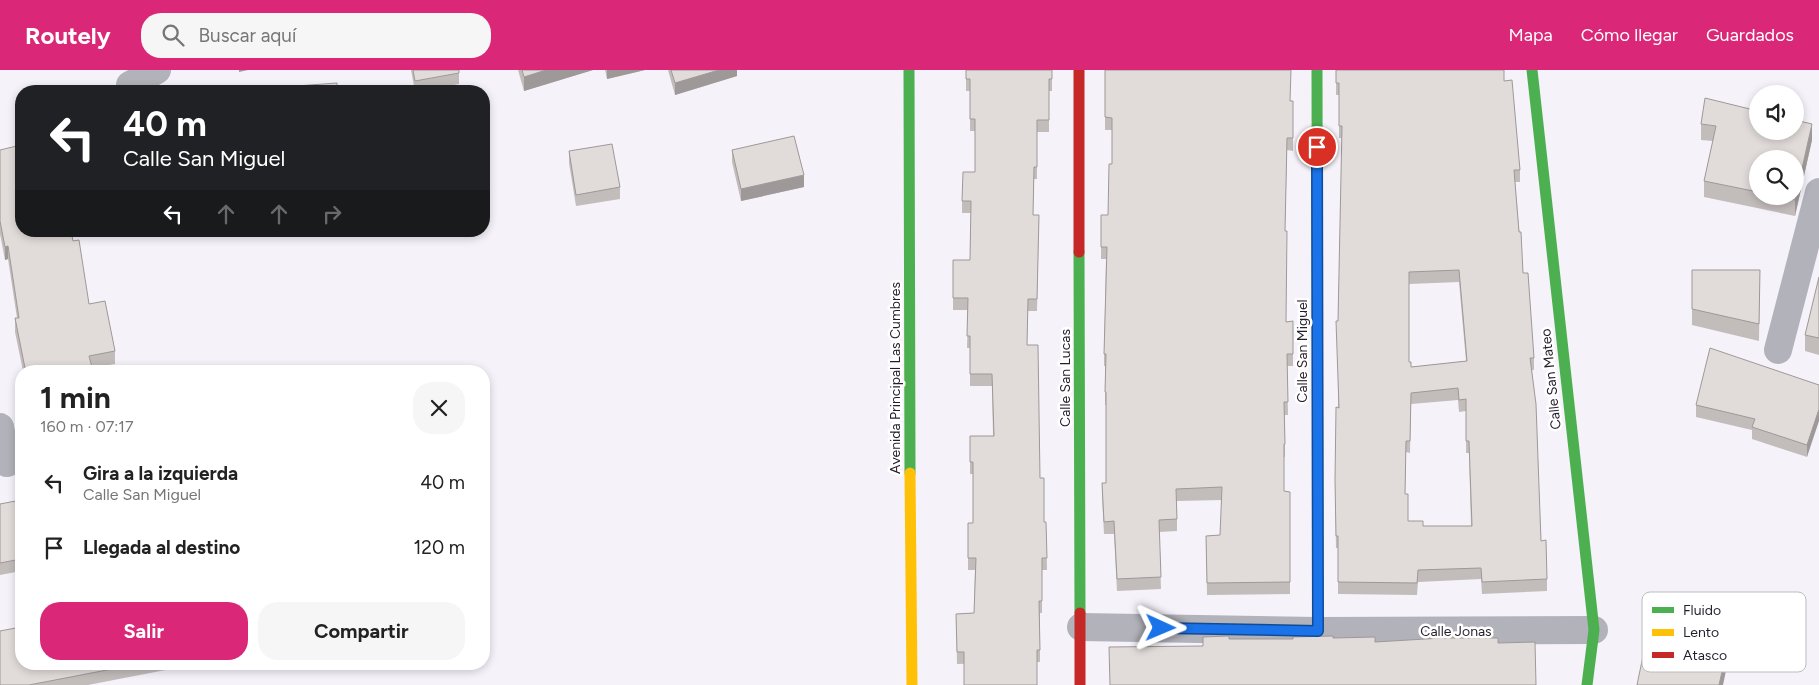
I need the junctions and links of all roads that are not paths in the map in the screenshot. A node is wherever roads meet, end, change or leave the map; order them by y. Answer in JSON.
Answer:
{"nodes":[{"id":1,"x":157,"y":70,"type":"edge"},
{"id":2,"x":909,"y":70,"type":"edge"},
{"id":3,"x":1079,"y":70,"type":"edge"},
{"id":4,"x":1317,"y":70,"type":"edge"},
{"id":5,"x":1532,"y":70,"type":"edge"},
{"id":6,"x":130,"y":85,"type":"dead end"},
{"id":7,"x":1819,"y":192,"type":"edge"},
{"id":8,"x":1778,"y":350,"type":"dead end"},
{"id":9,"x":0,"y":427,"type":"edge"},
{"id":10,"x":9,"y":462,"type":"edge"},
{"id":11,"x":1082,"y":627,"type":"junction"},
{"id":12,"x":1594,"y":630,"type":"junction"},
{"id":13,"x":1318,"y":631,"type":"junction"},
{"id":14,"x":912,"y":685,"type":"edge"},
{"id":15,"x":1080,"y":685,"type":"edge"},
{"id":16,"x":1587,"y":685,"type":"edge"}],
"edges":[{"from":1,"to":6,"type":"street"},
{"from":2,"to":14,"type":"street","name":"Avenida Principal Las Cumbres"},
{"from":3,"to":11,"type":"street","name":"Calle San Lucas"},
{"from":4,"to":13,"type":"street","name":"Calle San Miguel"},
{"from":5,"to":12,"type":"street","name":"Calle San Mateo"},
{"from":7,"to":8,"type":"street"},
{"from":9,"to":10,"type":"street"},
{"from":11,"to":13,"type":"street","name":"Calle Jonas"},
{"from":11,"to":15,"type":"street","name":"Calle San Lucas"},
{"from":12,"to":13,"type":"street","name":"Calle Jonas"},
{"from":12,"to":16,"type":"street","name":"Calle San Mateo"}]}
